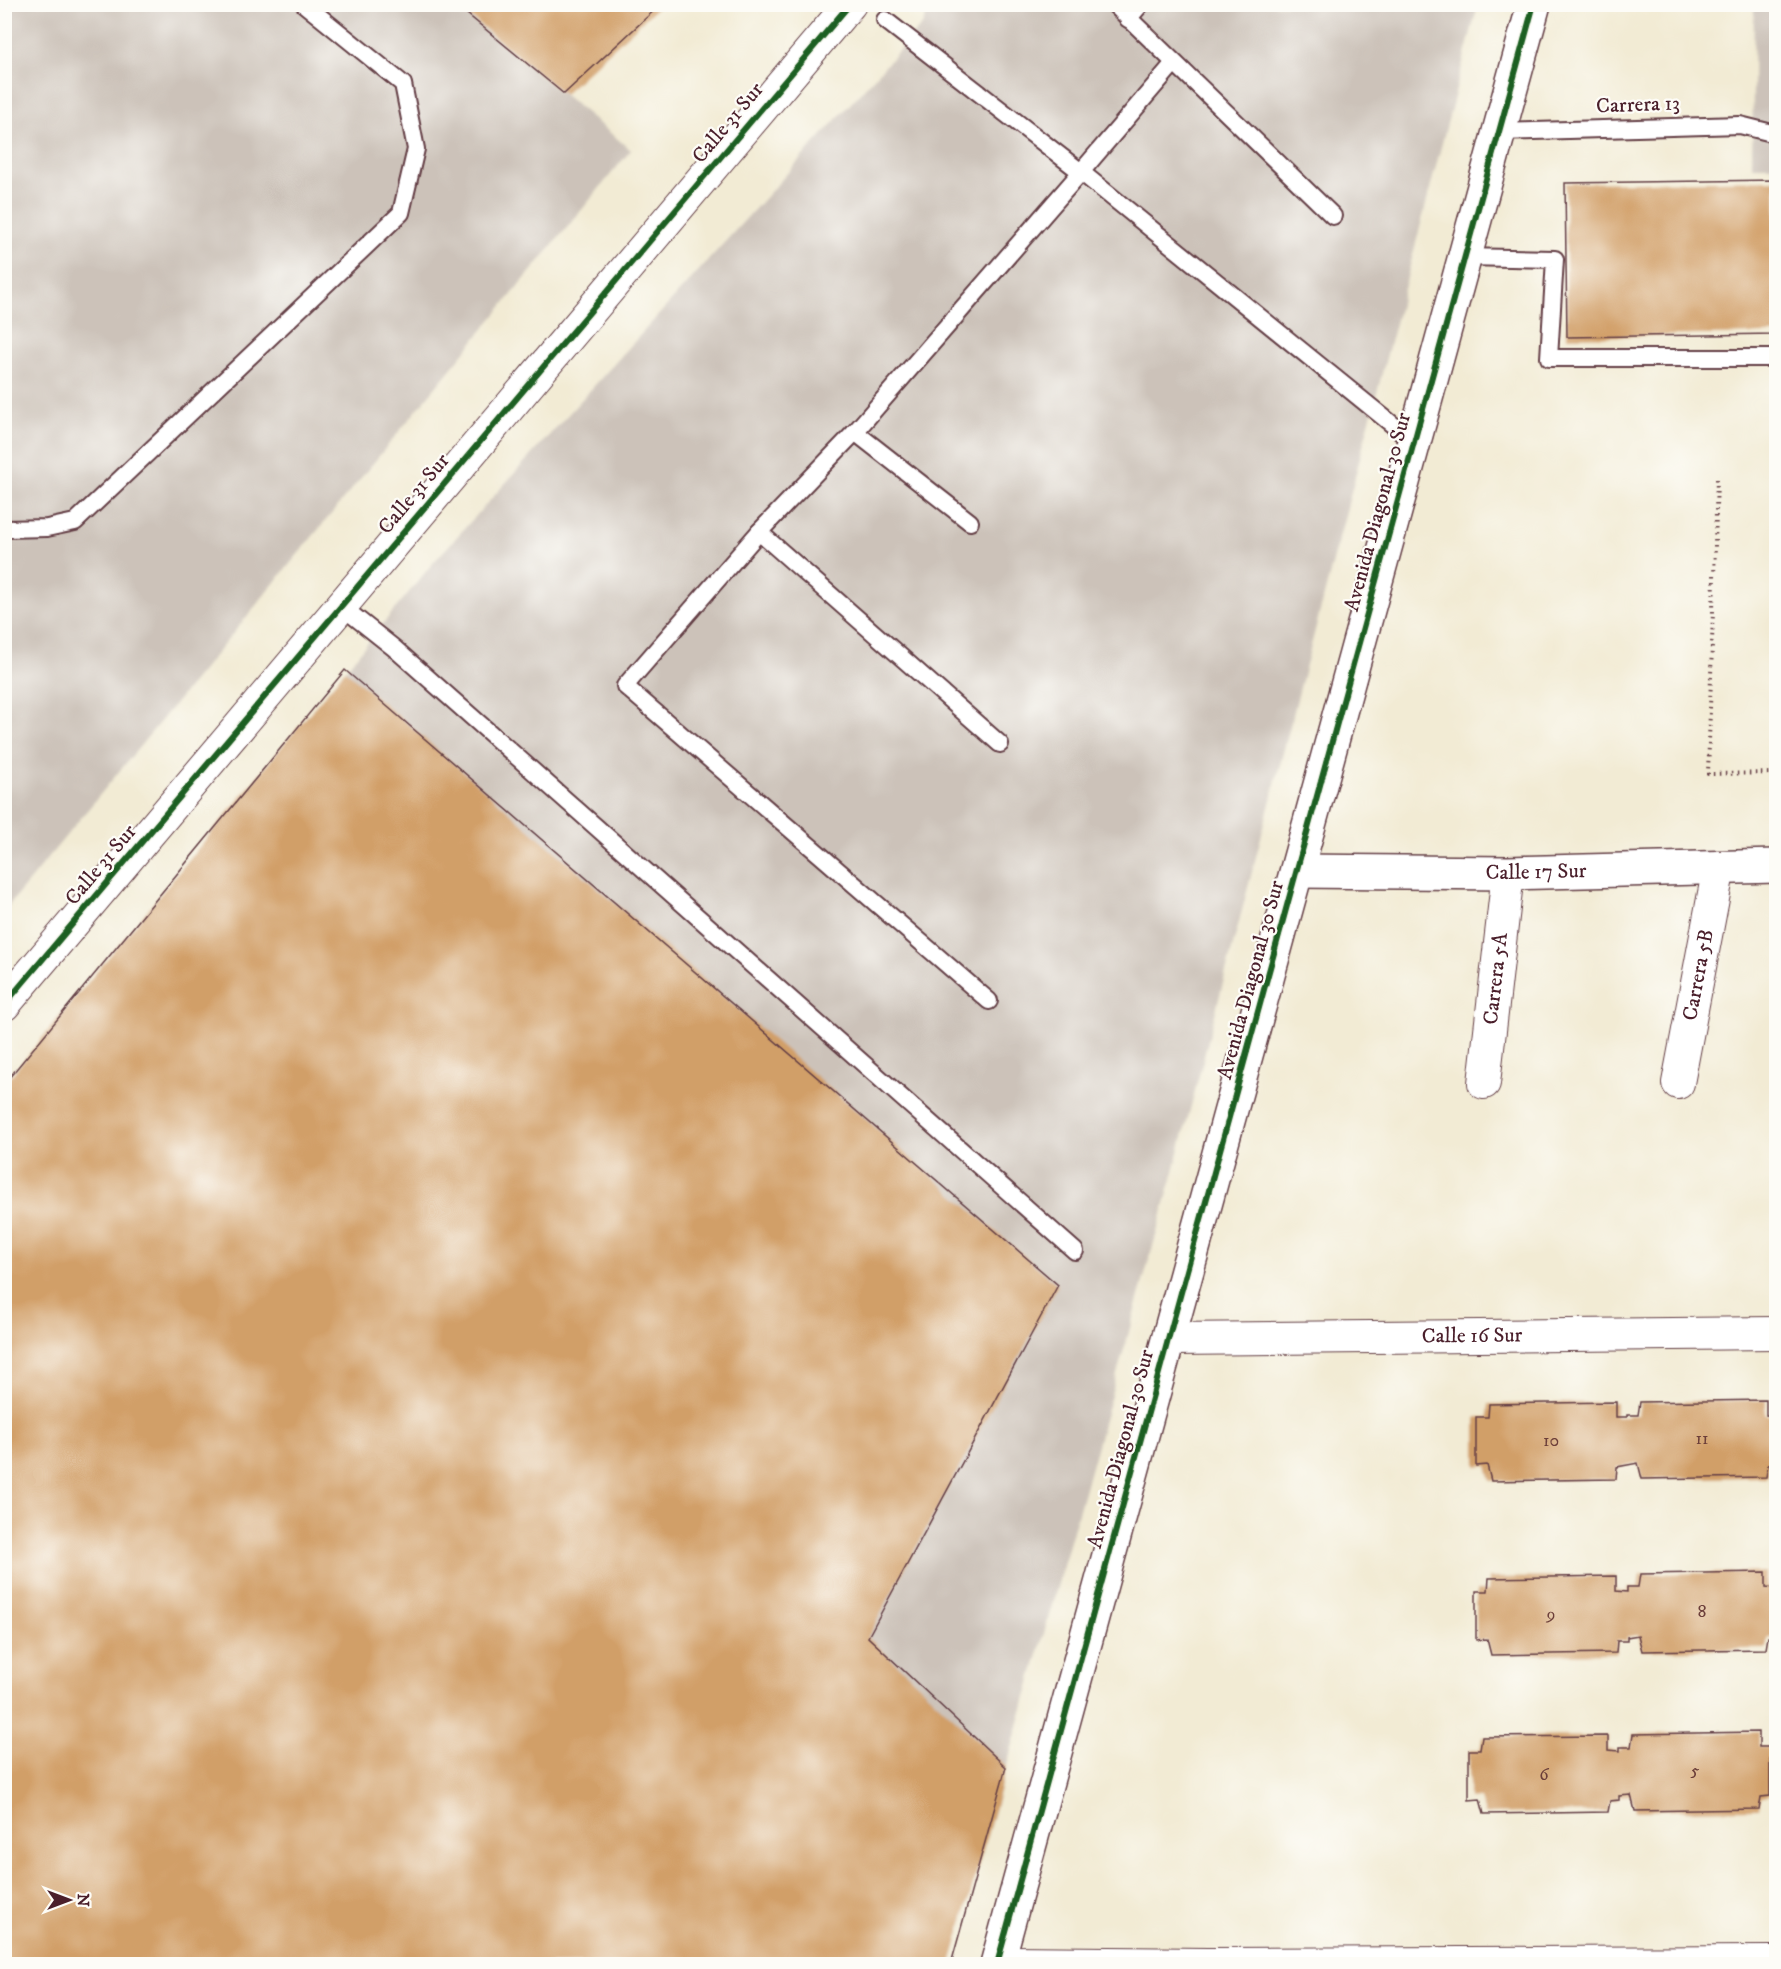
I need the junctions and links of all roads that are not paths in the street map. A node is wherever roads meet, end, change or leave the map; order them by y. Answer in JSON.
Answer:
{"nodes":[{"id":1,"x":304,"y":4,"type":"edge"},
{"id":2,"x":850,"y":4,"type":"edge"},
{"id":3,"x":1113,"y":4,"type":"edge"},
{"id":4,"x":1141,"y":4,"type":"edge"},
{"id":5,"x":1534,"y":4,"type":"edge"},
{"id":6,"x":1128,"y":19,"type":"junction"},
{"id":7,"x":885,"y":20,"type":"dead end"},
{"id":8,"x":1174,"y":63,"type":"junction"},
{"id":9,"x":1499,"y":132,"type":"junction"},
{"id":10,"x":1776,"y":134,"type":"edge"},
{"id":11,"x":1081,"y":172,"type":"junction"},
{"id":12,"x":1333,"y":216,"type":"dead end"},
{"id":13,"x":1465,"y":256,"type":"junction"},
{"id":14,"x":1776,"y":358,"type":"edge"},
{"id":15,"x":855,"y":432,"type":"junction"},
{"id":16,"x":1414,"y":442,"type":"junction"},
{"id":17,"x":970,"y":522,"type":"dead end"},
{"id":18,"x":4,"y":529,"type":"edge"},
{"id":19,"x":759,"y":532,"type":"junction"},
{"id":20,"x":341,"y":606,"type":"junction"},
{"id":21,"x":1000,"y":744,"type":"dead end"},
{"id":22,"x":1776,"y":866,"type":"edge"},
{"id":23,"x":1719,"y":867,"type":"junction"},
{"id":24,"x":1298,"y":871,"type":"junction"},
{"id":25,"x":1508,"y":873,"type":"junction"},
{"id":26,"x":989,"y":1000,"type":"dead end"},
{"id":27,"x":4,"y":1005,"type":"edge"},
{"id":28,"x":1484,"y":1083,"type":"dead end"},
{"id":29,"x":1678,"y":1083,"type":"dead end"},
{"id":30,"x":1075,"y":1251,"type":"dead end"},
{"id":31,"x":1776,"y":1333,"type":"edge"},
{"id":32,"x":1168,"y":1339,"type":"junction"},
{"id":33,"x":997,"y":1963,"type":"edge"},
{"id":34,"x":1757,"y":1963,"type":"edge"},
{"id":35,"x":1208,"y":1964,"type":"edge"},
{"id":36,"x":1387,"y":1964,"type":"edge"},
{"id":37,"x":1572,"y":1964,"type":"edge"}],
"edges":[{"from":1,"to":18,"type":"lane"},
{"from":2,"to":20,"type":"street","name":"Calle 31 Sur"},
{"from":3,"to":6,"type":"lane"},
{"from":4,"to":6,"type":"lane"},
{"from":5,"to":9,"type":"street","name":"Avenida Diagonal 30 Sur"},
{"from":6,"to":8,"type":"lane"},
{"from":7,"to":11,"type":"lane"},
{"from":8,"to":11,"type":"lane"},
{"from":8,"to":12,"type":"lane"},
{"from":9,"to":10,"type":"lane","name":"Carrera 13"},
{"from":9,"to":13,"type":"street","name":"Avenida Diagonal 30 Sur"},
{"from":11,"to":15,"type":"lane"},
{"from":11,"to":16,"type":"lane"},
{"from":13,"to":14,"type":"lane"},
{"from":13,"to":16,"type":"street","name":"Avenida Diagonal 30 Sur"},
{"from":15,"to":17,"type":"lane"},
{"from":15,"to":19,"type":"lane"},
{"from":16,"to":24,"type":"street","name":"Avenida Diagonal 30 Sur"},
{"from":19,"to":21,"type":"lane"},
{"from":19,"to":26,"type":"lane"},
{"from":20,"to":27,"type":"street","name":"Calle 31 Sur"},
{"from":20,"to":30,"type":"lane"},
{"from":22,"to":23,"type":"street","name":"Calle 17 Sur"},
{"from":23,"to":25,"type":"street","name":"Calle 17 Sur"},
{"from":23,"to":29,"type":"street","name":"Carrera 5B"},
{"from":24,"to":25,"type":"street","name":"Calle 17 Sur"},
{"from":24,"to":32,"type":"street","name":"Avenida Diagonal 30 Sur"},
{"from":25,"to":28,"type":"street","name":"Carrera 5A"},
{"from":31,"to":32,"type":"street","name":"Calle 16 Sur"},
{"from":32,"to":33,"type":"street","name":"Avenida Diagonal 30 Sur"},
{"from":33,"to":35,"type":"street"},
{"from":34,"to":37,"type":"street"},
{"from":35,"to":36,"type":"street"},
{"from":36,"to":37,"type":"street"}]}
